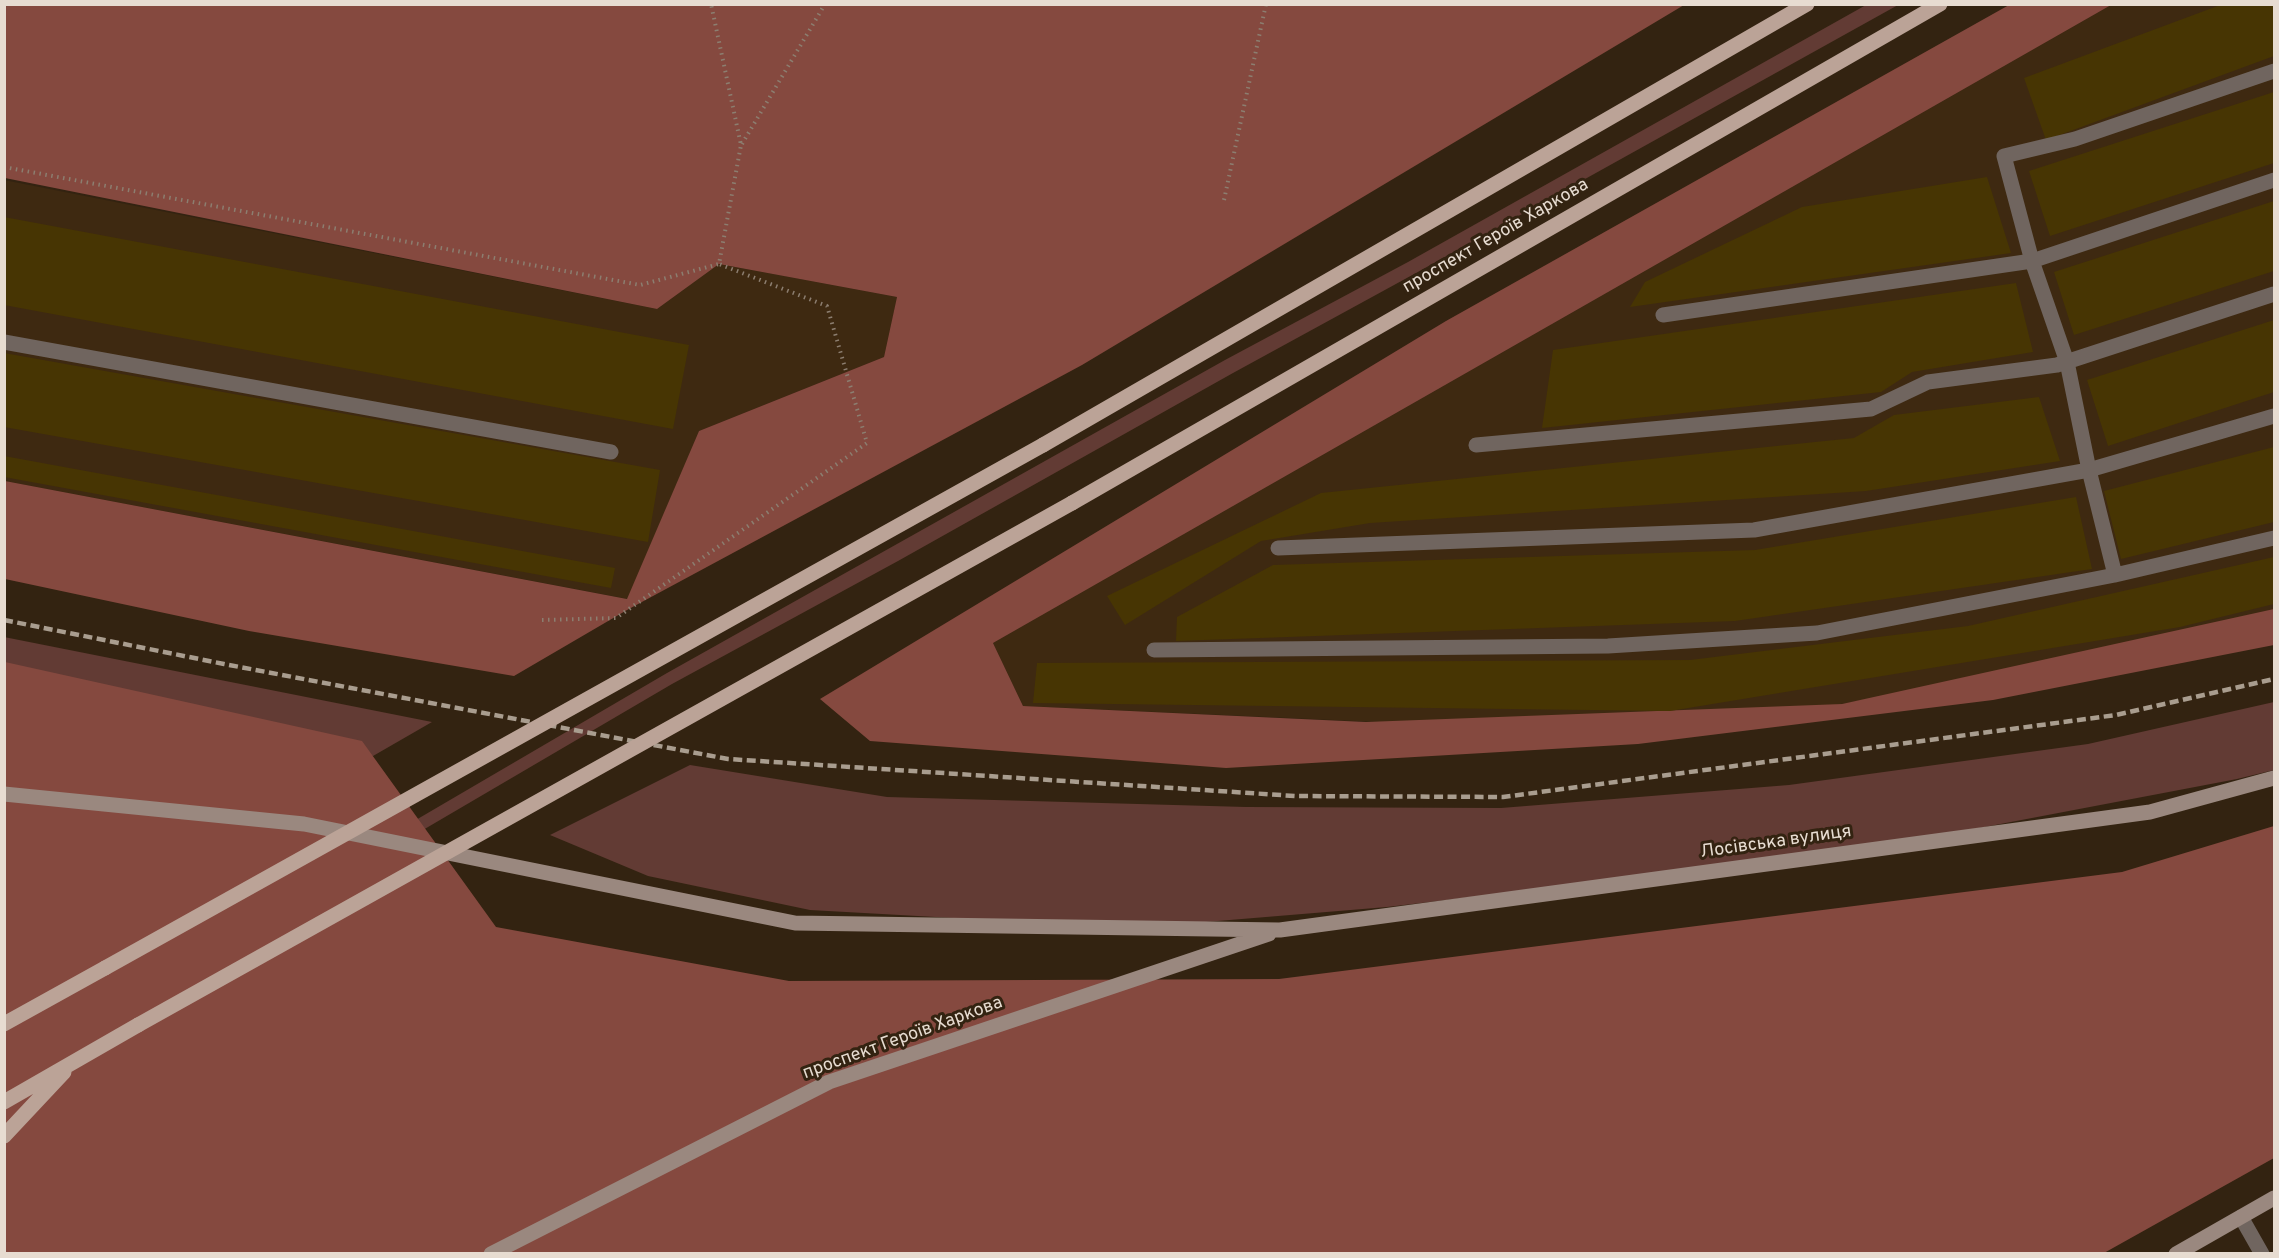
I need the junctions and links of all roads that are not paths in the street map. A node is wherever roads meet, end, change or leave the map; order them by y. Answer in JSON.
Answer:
{"nodes":[{"id":1,"x":1807,"y":4,"type":"edge"},
{"id":2,"x":1940,"y":4,"type":"edge"},
{"id":3,"x":2274,"y":71,"type":"edge"},
{"id":4,"x":2274,"y":180,"type":"edge"},
{"id":5,"x":2032,"y":261,"type":"junction"},
{"id":6,"x":2274,"y":294,"type":"edge"},
{"id":7,"x":1663,"y":315,"type":"dead end"},
{"id":8,"x":4,"y":342,"type":"edge"},
{"id":9,"x":2067,"y":362,"type":"junction"},
{"id":10,"x":2274,"y":416,"type":"edge"},
{"id":11,"x":1476,"y":445,"type":"dead end"},
{"id":12,"x":611,"y":452,"type":"dead end"},
{"id":13,"x":2089,"y":470,"type":"junction"},
{"id":14,"x":2274,"y":538,"type":"edge"},
{"id":15,"x":1278,"y":548,"type":"dead end"},
{"id":16,"x":2115,"y":575,"type":"junction"},
{"id":17,"x":1154,"y":650,"type":"dead end"},
{"id":18,"x":2274,"y":778,"type":"edge"},
{"id":19,"x":4,"y":794,"type":"edge"},
{"id":20,"x":1280,"y":930,"type":"junction"},
{"id":21,"x":4,"y":1024,"type":"edge"},
{"id":22,"x":77,"y":1059,"type":"junction"},
{"id":23,"x":4,"y":1102,"type":"edge"},
{"id":24,"x":4,"y":1136,"type":"edge"},
{"id":25,"x":2274,"y":1198,"type":"edge"},
{"id":26,"x":2241,"y":1217,"type":"junction"},
{"id":27,"x":491,"y":1254,"type":"edge"},
{"id":28,"x":2176,"y":1254,"type":"edge"},
{"id":29,"x":2262,"y":1254,"type":"edge"}],
"edges":[{"from":1,"to":21,"type":"main road","bridge":true},
{"from":2,"to":22,"type":"main road","name":"проспект Героїв Харкова","bridge":true},
{"from":3,"to":5,"type":"street"},
{"from":4,"to":5,"type":"street"},
{"from":5,"to":7,"type":"street"},
{"from":5,"to":9,"type":"street"},
{"from":6,"to":9,"type":"street"},
{"from":8,"to":12,"type":"street"},
{"from":9,"to":11,"type":"street"},
{"from":9,"to":13,"type":"street"},
{"from":10,"to":13,"type":"street"},
{"from":13,"to":15,"type":"street"},
{"from":13,"to":16,"type":"street"},
{"from":14,"to":16,"type":"street"},
{"from":16,"to":17,"type":"street"},
{"from":18,"to":20,"type":"main road","name":"Лосівська вулиця"},
{"from":19,"to":20,"type":"main road"},
{"from":20,"to":27,"type":"main road","name":"проспект Героїв Харкова"},
{"from":22,"to":23,"type":"main road"},
{"from":22,"to":24,"type":"main road"},
{"from":25,"to":26,"type":"main road"},
{"from":26,"to":28,"type":"main road"},
{"from":26,"to":29,"type":"street"}]}
